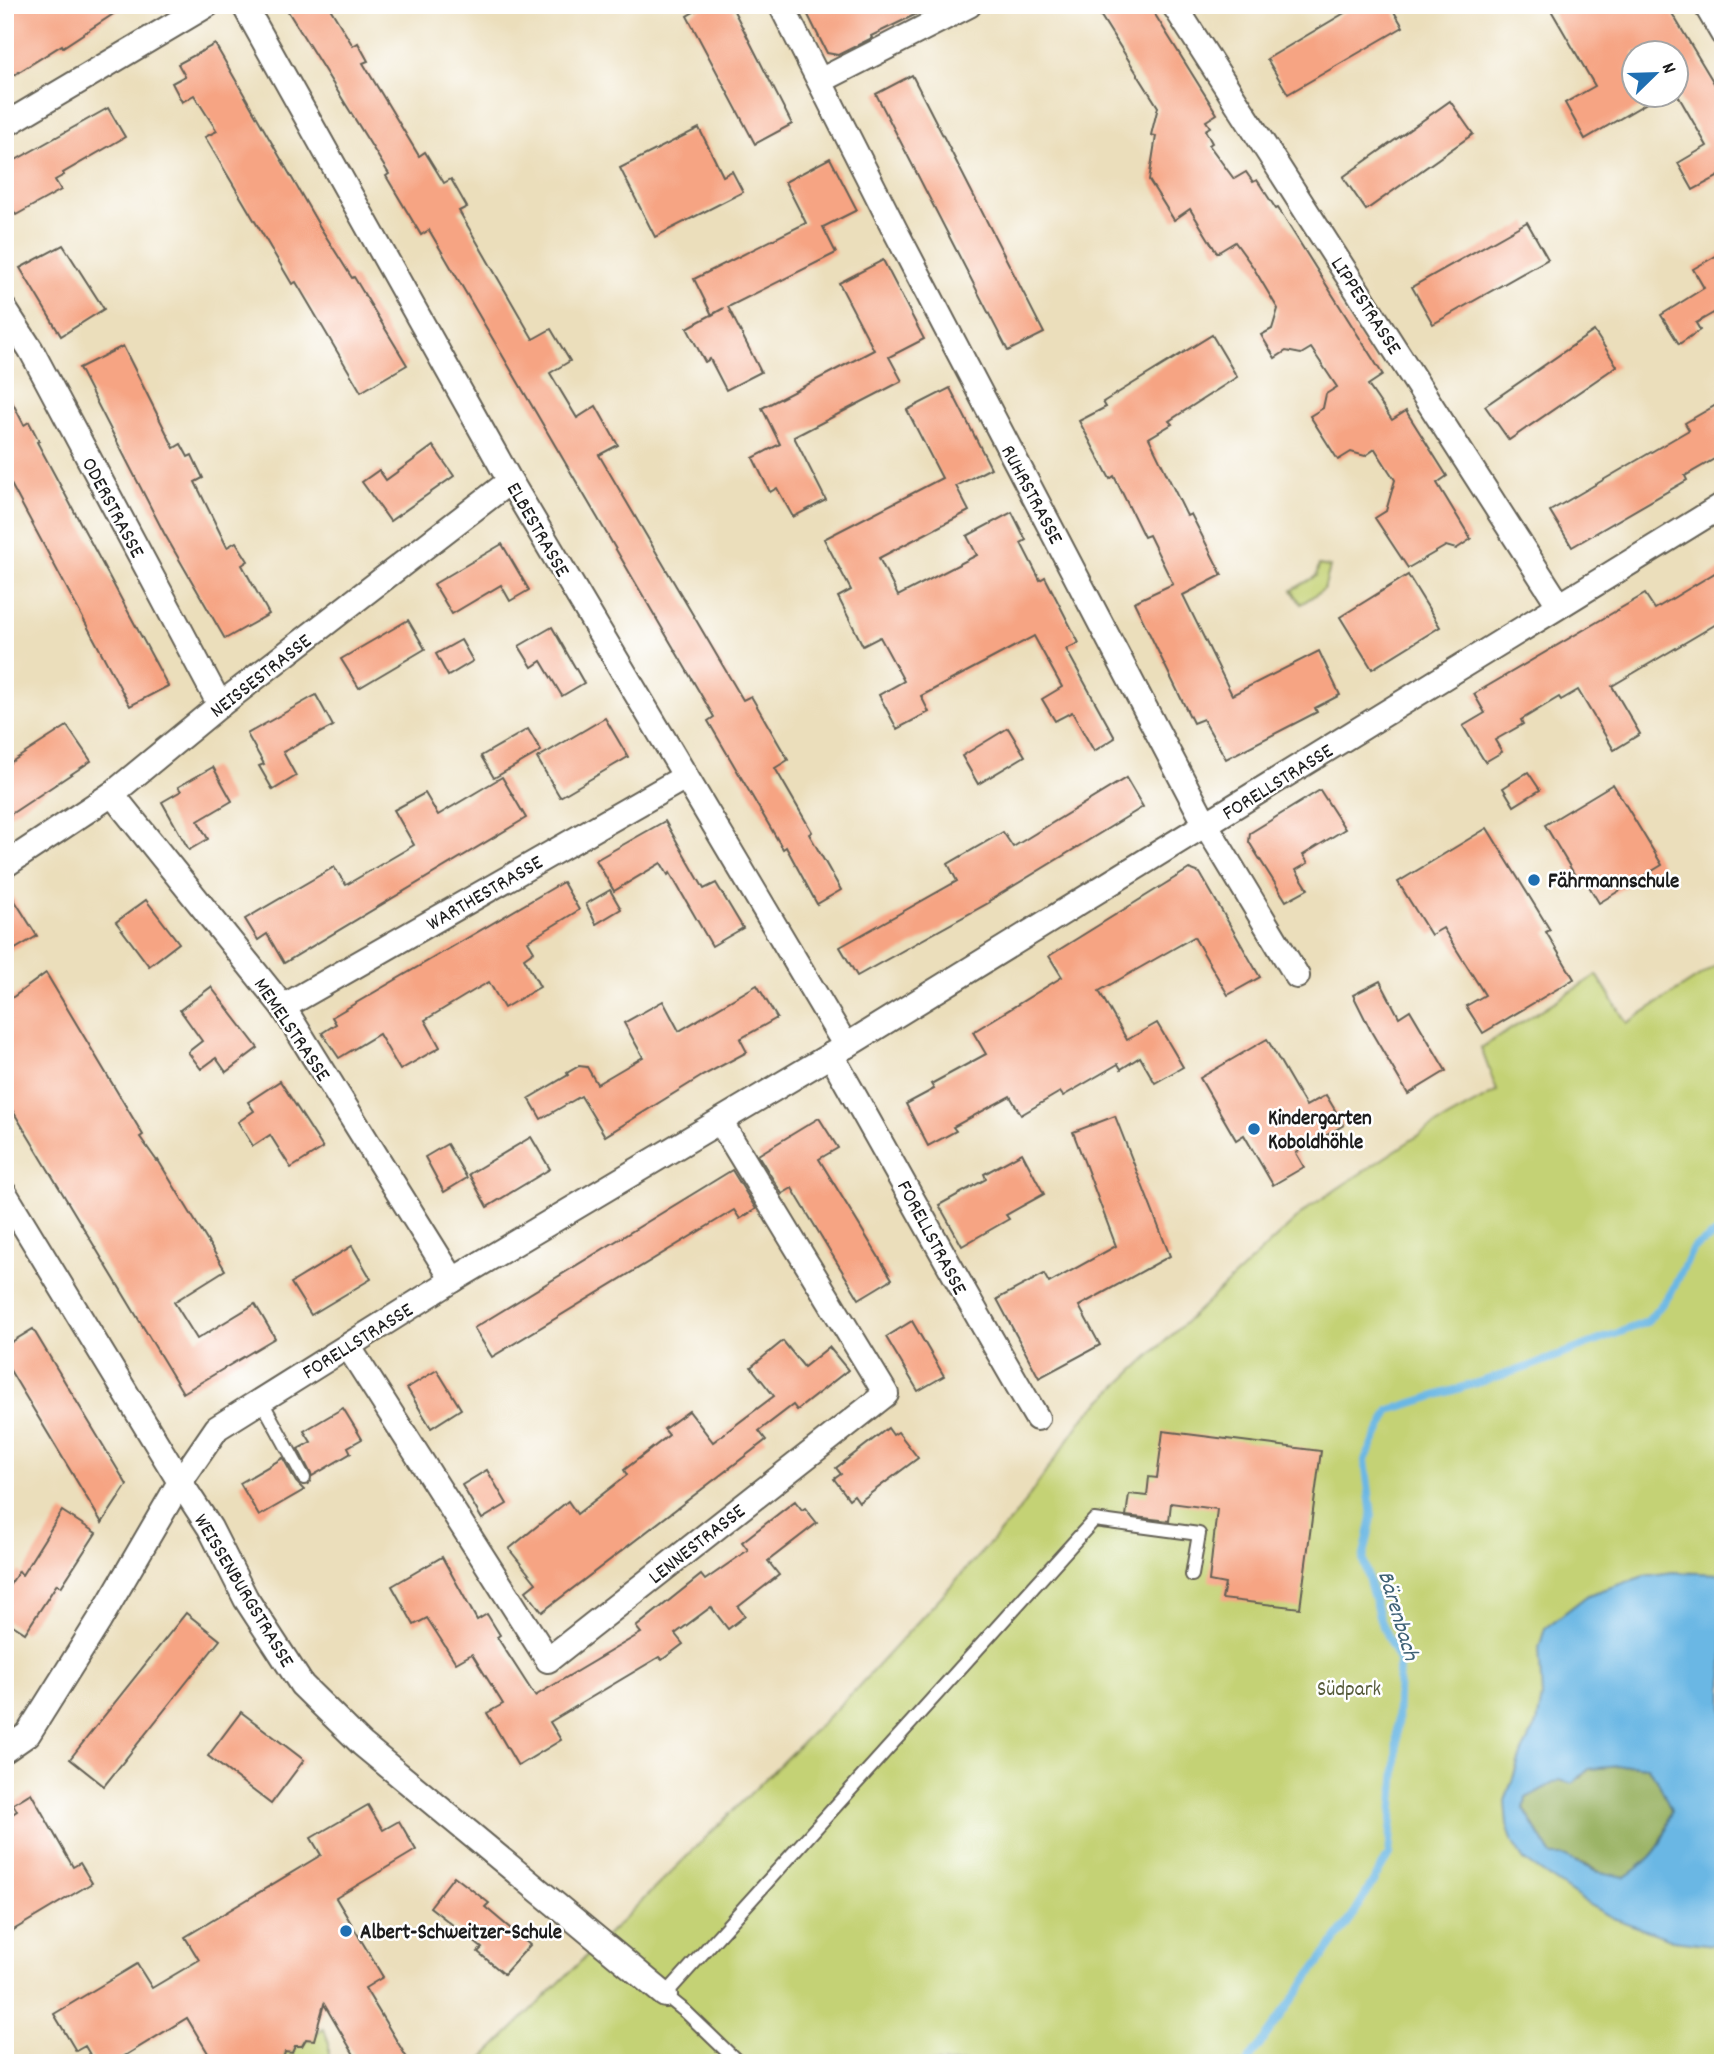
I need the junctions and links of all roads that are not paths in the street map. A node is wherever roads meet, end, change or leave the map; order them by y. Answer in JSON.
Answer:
{"nodes":[{"id":1,"x":207,"y":5,"type":"edge"},
{"id":2,"x":244,"y":5,"type":"edge"},
{"id":3,"x":781,"y":5,"type":"edge"},
{"id":4,"x":970,"y":5,"type":"edge"},
{"id":5,"x":1174,"y":5,"type":"edge"},
{"id":6,"x":1706,"y":5,"type":"edge"},
{"id":7,"x":1723,"y":34,"type":"edge"},
{"id":8,"x":820,"y":81,"type":"junction"},
{"id":9,"x":5,"y":125,"type":"edge"},
{"id":10,"x":5,"y":310,"type":"edge"},
{"id":11,"x":510,"y":481,"type":"junction"},
{"id":12,"x":1723,"y":505,"type":"edge"},
{"id":13,"x":1559,"y":605,"type":"junction"},
{"id":14,"x":220,"y":705,"type":"junction"},
{"id":15,"x":685,"y":777,"type":"junction"},
{"id":16,"x":112,"y":794,"type":"junction"},
{"id":17,"x":1206,"y":825,"type":"junction"},
{"id":18,"x":5,"y":864,"type":"edge"},
{"id":19,"x":1297,"y":976,"type":"dead end"},
{"id":20,"x":283,"y":1007,"type":"junction"},
{"id":21,"x":839,"y":1050,"type":"junction"},
{"id":22,"x":720,"y":1121,"type":"junction"},
{"id":23,"x":5,"y":1194,"type":"edge"},
{"id":24,"x":453,"y":1280,"type":"junction"},
{"id":25,"x":348,"y":1346,"type":"junction"},
{"id":26,"x":261,"y":1400,"type":"junction"},
{"id":27,"x":1037,"y":1418,"type":"dead end"},
{"id":28,"x":304,"y":1478,"type":"dead end"},
{"id":29,"x":180,"y":1482,"type":"junction"},
{"id":30,"x":1192,"y":1575,"type":"dead end"},
{"id":31,"x":5,"y":1750,"type":"edge"},
{"id":32,"x":665,"y":1995,"type":"junction"},
{"id":33,"x":739,"y":2063,"type":"edge"}],
"edges":[{"from":1,"to":9,"type":"street"},
{"from":2,"to":11,"type":"street","name":"ELBESTRASSE"},
{"from":3,"to":8,"type":"street","name":"RUHRSTRASSE"},
{"from":4,"to":8,"type":"street"},
{"from":5,"to":13,"type":"street","name":"LIPPESTRASSE"},
{"from":6,"to":7,"type":"street"},
{"from":8,"to":17,"type":"street","name":"RUHRSTRASSE"},
{"from":10,"to":14,"type":"street","name":"ODERSTRASSE"},
{"from":11,"to":14,"type":"street","name":"NEISSESTRASSE"},
{"from":11,"to":15,"type":"street","name":"ELBESTRASSE"},
{"from":12,"to":13,"type":"street","name":"FORELLSTRASSE"},
{"from":13,"to":17,"type":"street","name":"FORELLSTRASSE"},
{"from":14,"to":16,"type":"street","name":"NEISSESTRASSE"},
{"from":15,"to":20,"type":"street","name":"WARTHESTRASSE"},
{"from":15,"to":21,"type":"street","name":"ELBESTRASSE"},
{"from":16,"to":18,"type":"street","name":"NEISSESTRASSE"},
{"from":16,"to":20,"type":"street","name":"MEMELSTRASSE"},
{"from":17,"to":19,"type":"street","name":"RUHRSTRASSE"},
{"from":17,"to":21,"type":"street","name":"FORELLSTRASSE"},
{"from":20,"to":24,"type":"street","name":"MEMELSTRASSE"},
{"from":21,"to":22,"type":"street","name":"FORELLSTRASSE"},
{"from":21,"to":27,"type":"street","name":"FORELLSTRASSE"},
{"from":22,"to":24,"type":"street","name":"FORELLSTRASSE"},
{"from":22,"to":25,"type":"street","name":"LENNESTRASSE"},
{"from":23,"to":29,"type":"street","name":"WEISSENBURGSTRASSE"},
{"from":24,"to":25,"type":"street","name":"FORELLSTRASSE"},
{"from":25,"to":26,"type":"street","name":"FORELLSTRASSE"},
{"from":26,"to":28,"type":"lane"},
{"from":26,"to":29,"type":"street","name":"FORELLSTRASSE"},
{"from":29,"to":31,"type":"street","name":"FORELLSTRASSE"},
{"from":29,"to":32,"type":"street","name":"WEISSENBURGSTRASSE"},
{"from":30,"to":32,"type":"lane"},
{"from":32,"to":33,"type":"lane"}]}
